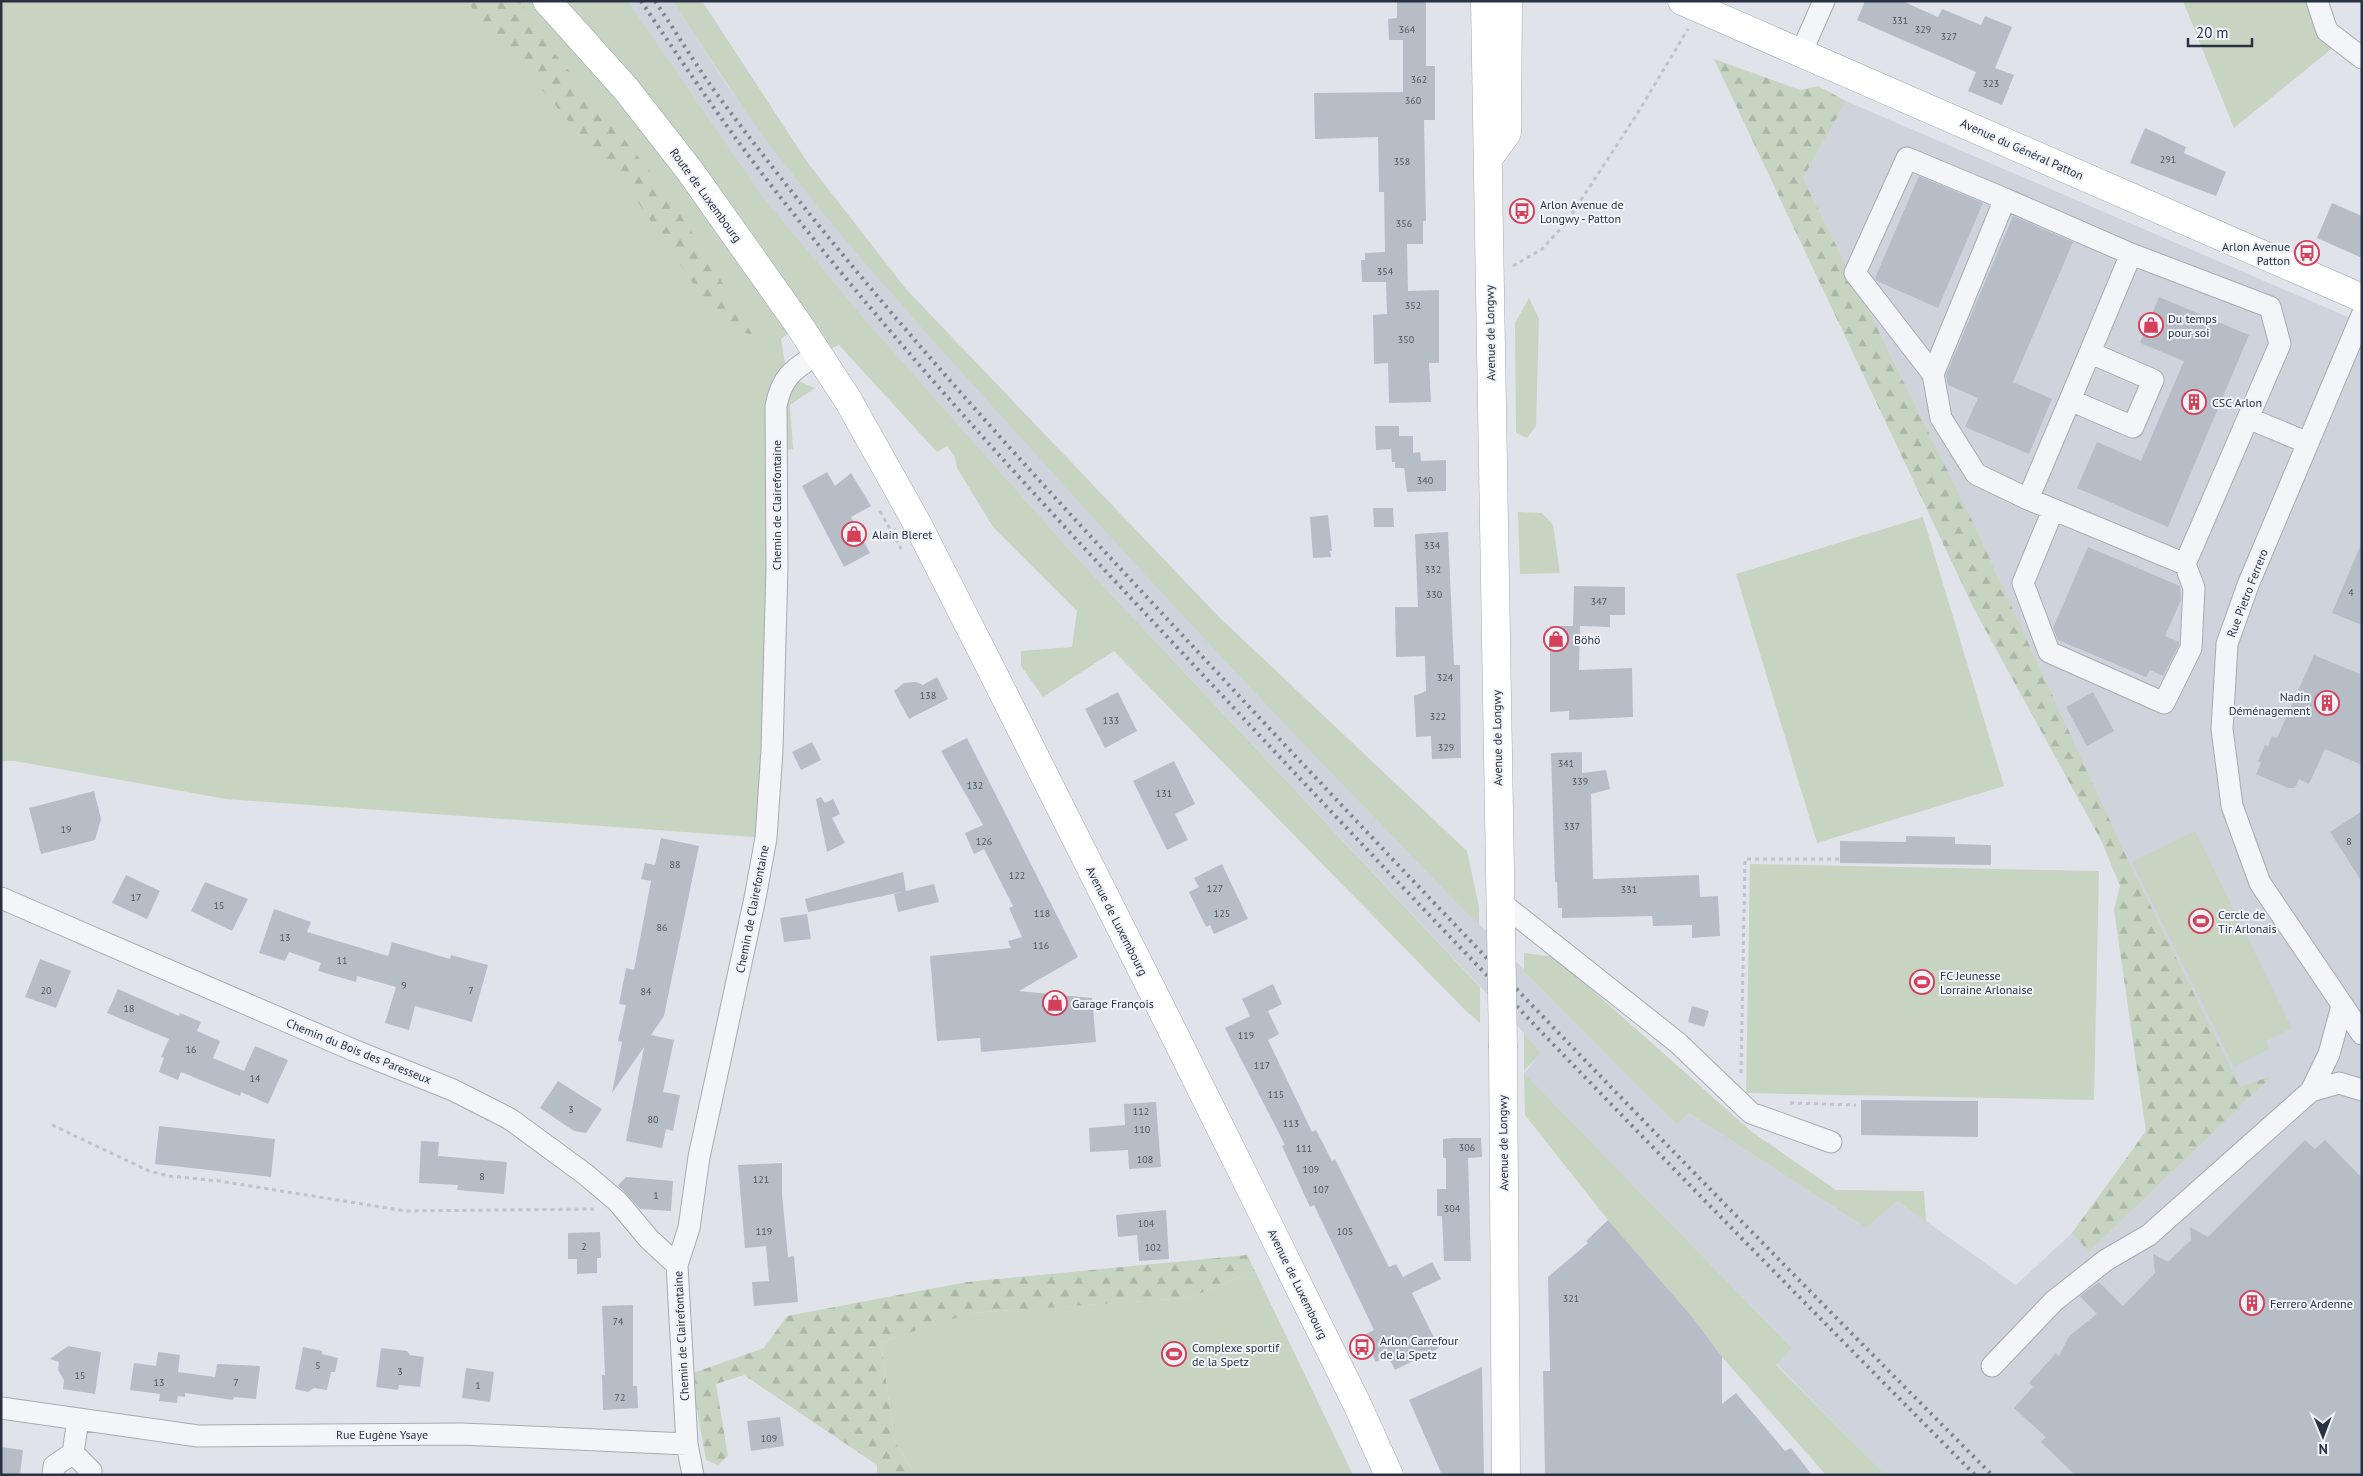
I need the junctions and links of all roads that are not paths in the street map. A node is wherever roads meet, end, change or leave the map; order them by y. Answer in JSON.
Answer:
{"nodes":[{"id":1,"x":1485,"y":1,"type":"edge"},
{"id":2,"x":1508,"y":1,"type":"edge"},
{"id":3,"x":1824,"y":1,"type":"edge"},
{"id":4,"x":2317,"y":1,"type":"edge"},
{"id":5,"x":1690,"y":5,"type":"edge"},
{"id":6,"x":539,"y":8,"type":"edge"},
{"id":7,"x":1801,"y":53,"type":"junction"},
{"id":8,"x":2362,"y":58,"type":"edge"},
{"id":9,"x":1488,"y":159,"type":"junction"},
{"id":10,"x":2005,"y":199,"type":"junction"},
{"id":11,"x":2131,"y":254,"type":"junction"},
{"id":12,"x":2362,"y":298,"type":"edge"},
{"id":13,"x":2362,"y":315,"type":"edge"},
{"id":14,"x":2090,"y":353,"type":"junction"},
{"id":15,"x":818,"y":354,"type":"junction"},
{"id":16,"x":1933,"y":374,"type":"junction"},
{"id":17,"x":848,"y":400,"type":"joint"},
{"id":18,"x":2070,"y":400,"type":"junction"},
{"id":19,"x":2248,"y":418,"type":"junction"},
{"id":20,"x":2308,"y":443,"type":"junction"},
{"id":21,"x":2028,"y":499,"type":"junction"},
{"id":22,"x":2053,"y":510,"type":"junction"},
{"id":23,"x":2185,"y":564,"type":"junction"},
{"id":24,"x":1,"y":898,"type":"edge"},
{"id":25,"x":1500,"y":902,"type":"junction"},
{"id":26,"x":2342,"y":1006,"type":"junction"},
{"id":27,"x":2362,"y":1034,"type":"edge"},
{"id":28,"x":2362,"y":1090,"type":"edge"},
{"id":29,"x":2311,"y":1091,"type":"junction"},
{"id":30,"x":1831,"y":1142,"type":"dead end"},
{"id":31,"x":677,"y":1265,"type":"junction"},
{"id":32,"x":1992,"y":1366,"type":"dead end"},
{"id":33,"x":1,"y":1408,"type":"edge"},
{"id":34,"x":78,"y":1419,"type":"junction"},
{"id":35,"x":687,"y":1444,"type":"junction"},
{"id":36,"x":73,"y":1453,"type":"junction"},
{"id":37,"x":53,"y":1475,"type":"edge"},
{"id":38,"x":90,"y":1475,"type":"edge"},
{"id":39,"x":693,"y":1475,"type":"edge"},
{"id":40,"x":1389,"y":1475,"type":"edge"},
{"id":41,"x":1506,"y":1475,"type":"edge"}],
"edges":[{"from":1,"to":9,"type":"main road","name":"Avenue de Longwy"},
{"from":2,"to":9,"type":"main road"},
{"from":3,"to":7,"type":"street"},
{"from":4,"to":8,"type":"street"},
{"from":5,"to":7,"type":"main road","name":"Avenue du Général Patton"},
{"from":6,"to":15,"type":"main road","name":"Route de Luxembourg"},
{"from":7,"to":12,"type":"main road","name":"Avenue du Général Patton"},
{"from":9,"to":25,"type":"main road","name":"Avenue de Longwy"},
{"from":10,"to":11,"type":"street"},
{"from":10,"to":16,"type":"street"},
{"from":10,"to":16,"type":"street"},
{"from":11,"to":14,"type":"street"},
{"from":11,"to":19,"type":"street"},
{"from":13,"to":20,"type":"street","name":"Rue Pietro Ferrero"},
{"from":14,"to":18,"type":"street"},
{"from":14,"to":18,"type":"street"},
{"from":15,"to":17,"type":"main road","name":"Route de Luxembourg"},
{"from":15,"to":31,"type":"street","name":"Chemin de Clairefontaine"},
{"from":16,"to":21,"type":"street"},
{"from":17,"to":40,"type":"main road","name":"Avenue de Luxembourg"},
{"from":18,"to":21,"type":"street"},
{"from":19,"to":20,"type":"street"},
{"from":19,"to":23,"type":"street"},
{"from":20,"to":26,"type":"street","name":"Rue Pietro Ferrero"},
{"from":21,"to":22,"type":"street"},
{"from":22,"to":23,"type":"street"},
{"from":22,"to":23,"type":"street"},
{"from":24,"to":31,"type":"street","name":"Chemin du Bois des Paresseux"},
{"from":25,"to":30,"type":"street"},
{"from":25,"to":41,"type":"main road","name":"Avenue de Longwy","bridge":true},
{"from":26,"to":27,"type":"street","name":"Rue Pietro Ferrero"},
{"from":26,"to":29,"type":"street"},
{"from":28,"to":29,"type":"street"},
{"from":29,"to":32,"type":"street"},
{"from":31,"to":35,"type":"street","name":"Chemin de Clairefontaine"},
{"from":33,"to":34,"type":"street","name":"Rue Eugène Ysaye"},
{"from":34,"to":35,"type":"street","name":"Rue Eugène Ysaye"},
{"from":34,"to":36,"type":"street"},
{"from":35,"to":39,"type":"street","name":"Chemin de Clairefontaine"},
{"from":36,"to":37,"type":"street"},
{"from":36,"to":38,"type":"street"}]}
